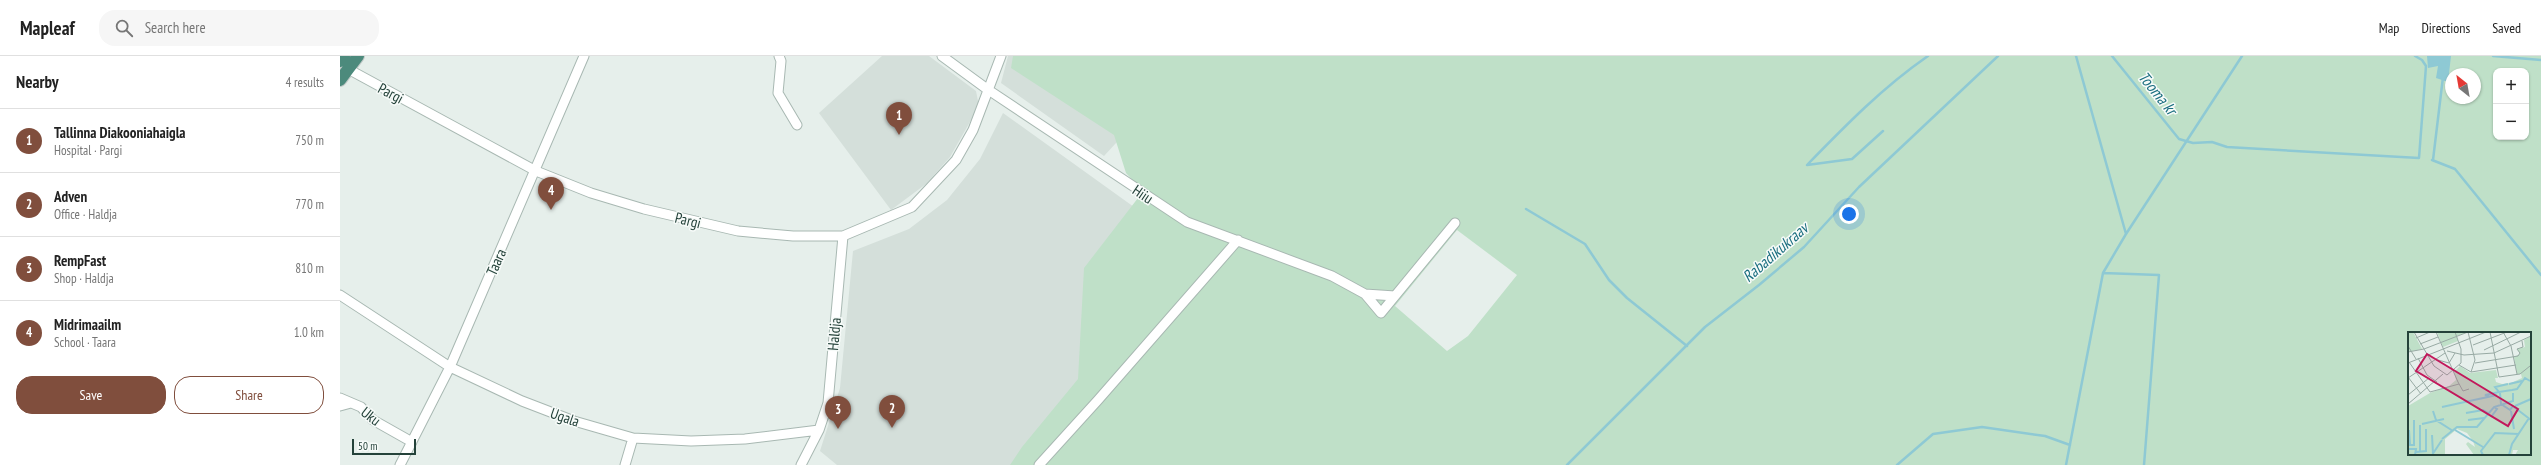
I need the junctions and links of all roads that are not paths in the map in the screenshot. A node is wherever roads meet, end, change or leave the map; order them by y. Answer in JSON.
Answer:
{"nodes":[{"id":1,"x":344,"y":56,"type":"edge"},
{"id":2,"x":358,"y":56,"type":"edge"},
{"id":3,"x":584,"y":56,"type":"edge"},
{"id":4,"x":779,"y":56,"type":"edge"},
{"id":5,"x":942,"y":56,"type":"edge"},
{"id":6,"x":1001,"y":56,"type":"edge"},
{"id":7,"x":344,"y":65,"type":"edge"},
{"id":8,"x":340,"y":80,"type":"edge"},
{"id":9,"x":987,"y":89,"type":"junction"},
{"id":10,"x":797,"y":126,"type":"dead end"},
{"id":11,"x":536,"y":171,"type":"junction"},
{"id":12,"x":1455,"y":223,"type":"dead end"},
{"id":13,"x":842,"y":236,"type":"junction"},
{"id":14,"x":1238,"y":240,"type":"junction"},
{"id":15,"x":1365,"y":294,"type":"junction"},
{"id":16,"x":340,"y":295,"type":"edge"},
{"id":17,"x":1395,"y":296,"type":"junction"},
{"id":18,"x":450,"y":367,"type":"junction"},
{"id":19,"x":340,"y":398,"type":"edge"},
{"id":20,"x":351,"y":403,"type":"junction"},
{"id":21,"x":340,"y":406,"type":"edge"},
{"id":22,"x":819,"y":430,"type":"junction"},
{"id":23,"x":633,"y":438,"type":"junction"},
{"id":24,"x":412,"y":442,"type":"junction"},
{"id":25,"x":400,"y":465,"type":"edge"},
{"id":26,"x":625,"y":465,"type":"edge"},
{"id":27,"x":801,"y":465,"type":"edge"},
{"id":28,"x":1038,"y":465,"type":"edge"}],
"edges":[{"from":1,"to":7,"type":"highway"},
{"from":2,"to":7,"type":"highway"},
{"from":3,"to":11,"type":"street","name":"Taara"},
{"from":4,"to":10,"type":"street"},
{"from":5,"to":9,"type":"street","name":"Hiiu"},
{"from":6,"to":9,"type":"street","name":"Pargi"},
{"from":7,"to":8,"type":"highway"},
{"from":7,"to":11,"type":"street","name":"Pargi"},
{"from":9,"to":13,"type":"street","name":"Pargi"},
{"from":9,"to":14,"type":"street","name":"Hiiu"},
{"from":11,"to":13,"type":"street","name":"Pargi"},
{"from":11,"to":18,"type":"street","name":"Taara"},
{"from":12,"to":17,"type":"street","name":"Hiiu"},
{"from":13,"to":22,"type":"street","name":"Haldja"},
{"from":14,"to":15,"type":"street","name":"Hiiu"},
{"from":14,"to":28,"type":"street"},
{"from":15,"to":17,"type":"street","name":"Hiiu"},
{"from":15,"to":17,"type":"street","name":"Hiiu"},
{"from":16,"to":18,"type":"street","name":"Ugala"},
{"from":18,"to":23,"type":"street","name":"Ugala"},
{"from":18,"to":24,"type":"street","name":"Taara"},
{"from":19,"to":20,"type":"street","name":"Uku"},
{"from":20,"to":21,"type":"street","name":"Uku"},
{"from":20,"to":24,"type":"street","name":"Uku"},
{"from":22,"to":23,"type":"street","name":"Ugala"},
{"from":22,"to":27,"type":"street","name":"Haldja"},
{"from":23,"to":26,"type":"street"},
{"from":24,"to":25,"type":"street","name":"Taara"}]}
